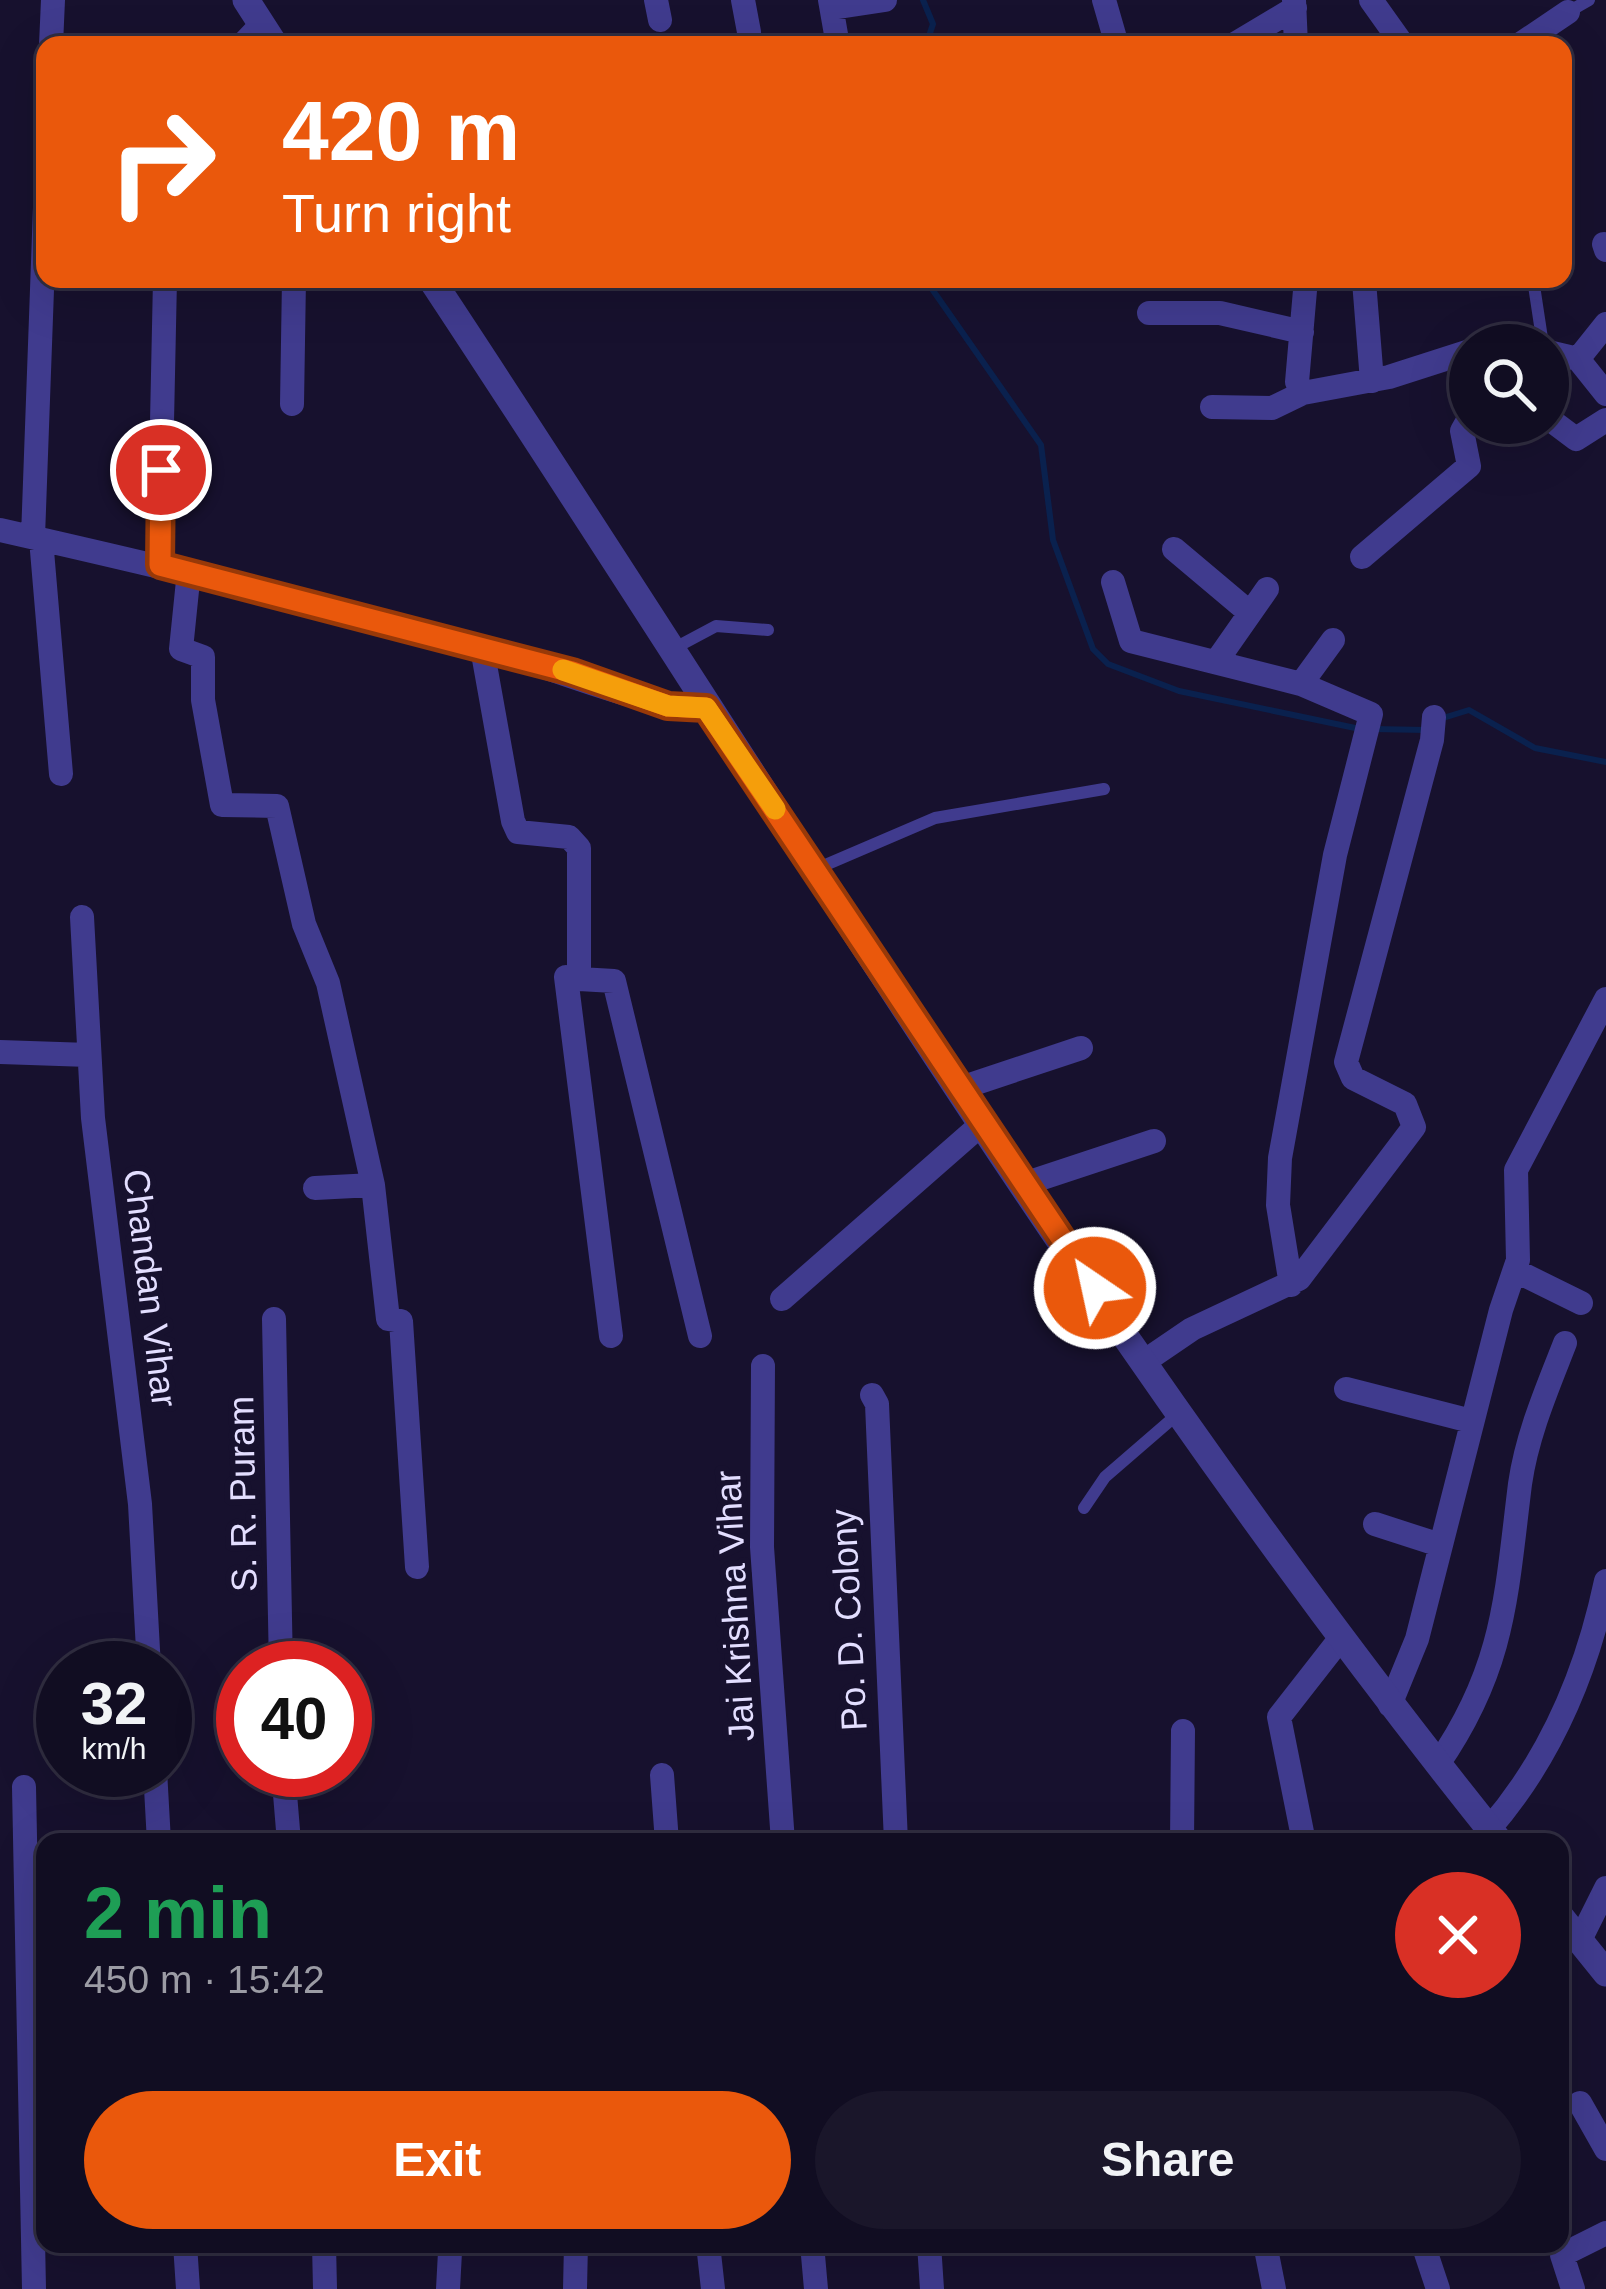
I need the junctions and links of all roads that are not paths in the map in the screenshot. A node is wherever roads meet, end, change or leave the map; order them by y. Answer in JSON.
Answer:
{"nodes":[{"id":1,"x":53,"y":0,"type":"edge"},
{"id":2,"x":246,"y":0,"type":"edge"},
{"id":3,"x":742,"y":0,"type":"edge"},
{"id":4,"x":885,"y":0,"type":"edge"},
{"id":5,"x":1104,"y":0,"type":"edge"},
{"id":6,"x":1371,"y":0,"type":"edge"},
{"id":7,"x":831,"y":4,"type":"edge"},
{"id":8,"x":1294,"y":4,"type":"edge"},
{"id":9,"x":1579,"y":6,"type":"edge"},
{"id":10,"x":748,"y":32,"type":"dead end"},
{"id":11,"x":51,"y":36,"type":"edge"},
{"id":12,"x":259,"y":36,"type":"edge"},
{"id":13,"x":836,"y":36,"type":"edge"},
{"id":14,"x":1115,"y":36,"type":"edge"},
{"id":15,"x":1246,"y":36,"type":"edge"},
{"id":16,"x":1296,"y":36,"type":"edge"},
{"id":17,"x":1397,"y":36,"type":"edge"},
{"id":18,"x":1533,"y":36,"type":"edge"},
{"id":19,"x":43,"y":288,"type":"edge"},
{"id":20,"x":165,"y":288,"type":"edge"},
{"id":21,"x":294,"y":288,"type":"edge"},
{"id":22,"x":437,"y":288,"type":"edge"},
{"id":23,"x":1305,"y":288,"type":"edge"},
{"id":24,"x":1365,"y":288,"type":"edge"},
{"id":25,"x":1535,"y":288,"type":"edge"},
{"id":26,"x":1149,"y":313,"type":"dead end"},
{"id":27,"x":1541,"y":324,"type":"edge"},
{"id":28,"x":1606,"y":325,"type":"edge"},
{"id":29,"x":1302,"y":332,"type":"junction"},
{"id":30,"x":1569,"y":356,"type":"edge"},
{"id":31,"x":1449,"y":357,"type":"edge"},
{"id":32,"x":1578,"y":359,"type":"junction"},
{"id":33,"x":1372,"y":381,"type":"junction"},
{"id":34,"x":1303,"y":393,"type":"junction"},
{"id":35,"x":1606,"y":394,"type":"edge"},
{"id":36,"x":292,"y":404,"type":"dead end"},
{"id":37,"x":1212,"y":407,"type":"dead end"},
{"id":38,"x":1606,"y":420,"type":"edge"},
{"id":39,"x":1569,"y":434,"type":"edge"},
{"id":40,"x":1465,"y":444,"type":"edge"},
{"id":41,"x":0,"y":530,"type":"edge"},
{"id":42,"x":37,"y":538,"type":"junction"},
{"id":43,"x":1174,"y":549,"type":"dead end"},
{"id":44,"x":1362,"y":557,"type":"dead end"},
{"id":45,"x":160,"y":565,"type":"junction"},
{"id":46,"x":189,"y":571,"type":"junction"},
{"id":47,"x":1113,"y":582,"type":"dead end"},
{"id":48,"x":1267,"y":589,"type":"dead end"},
{"id":49,"x":1250,"y":613,"type":"junction"},
{"id":50,"x":768,"y":630,"type":"dead end"},
{"id":51,"x":1333,"y":640,"type":"dead end"},
{"id":52,"x":482,"y":648,"type":"junction"},
{"id":53,"x":670,"y":650,"type":"junction"},
{"id":54,"x":1216,"y":662,"type":"junction"},
{"id":55,"x":1301,"y":684,"type":"junction"},
{"id":56,"x":706,"y":708,"type":"junction"},
{"id":57,"x":1433,"y":728,"type":"dead end"},
{"id":58,"x":61,"y":774,"type":"dead end"},
{"id":59,"x":1104,"y":789,"type":"dead end"},
{"id":60,"x":815,"y":870,"type":"junction"},
{"id":61,"x":82,"y":917,"type":"dead end"},
{"id":62,"x":579,"y":979,"type":"junction"},
{"id":63,"x":1606,"y":999,"type":"edge"},
{"id":64,"x":1082,"y":1048,"type":"dead end"},
{"id":65,"x":0,"y":1052,"type":"edge"},
{"id":66,"x":89,"y":1055,"type":"junction"},
{"id":67,"x":961,"y":1088,"type":"junction"},
{"id":68,"x":984,"y":1123,"type":"junction"},
{"id":69,"x":1154,"y":1141,"type":"dead end"},
{"id":70,"x":1024,"y":1184,"type":"junction"},
{"id":71,"x":373,"y":1185,"type":"junction"},
{"id":72,"x":315,"y":1188,"type":"dead end"},
{"id":73,"x":1516,"y":1271,"type":"junction"},
{"id":74,"x":1292,"y":1286,"type":"junction"},
{"id":75,"x":782,"y":1299,"type":"dead end"},
{"id":76,"x":1581,"y":1304,"type":"dead end"},
{"id":77,"x":274,"y":1319,"type":"dead end"},
{"id":78,"x":611,"y":1336,"type":"dead end"},
{"id":79,"x":700,"y":1336,"type":"dead end"},
{"id":80,"x":1564,"y":1343,"type":"dead end"},
{"id":81,"x":1145,"y":1361,"type":"junction"},
{"id":82,"x":763,"y":1366,"type":"dead end"},
{"id":83,"x":1346,"y":1389,"type":"dead end"},
{"id":84,"x":872,"y":1395,"type":"dead end"},
{"id":85,"x":1180,"y":1412,"type":"junction"},
{"id":86,"x":1471,"y":1421,"type":"junction"},
{"id":87,"x":1084,"y":1508,"type":"dead end"},
{"id":88,"x":1375,"y":1524,"type":"dead end"},
{"id":89,"x":1440,"y":1545,"type":"junction"},
{"id":90,"x":416,"y":1567,"type":"dead end"},
{"id":91,"x":1606,"y":1581,"type":"edge"},
{"id":92,"x":1340,"y":1639,"type":"junction"},
{"id":93,"x":148,"y":1641,"type":"edge"},
{"id":94,"x":280,"y":1641,"type":"edge"},
{"id":95,"x":1390,"y":1705,"type":"junction"},
{"id":96,"x":1183,"y":1731,"type":"dead end"},
{"id":97,"x":1438,"y":1764,"type":"junction"},
{"id":98,"x":662,"y":1775,"type":"dead end"},
{"id":99,"x":24,"y":1787,"type":"dead end"},
{"id":100,"x":156,"y":1797,"type":"edge"},
{"id":101,"x":285,"y":1797,"type":"edge"},
{"id":102,"x":158,"y":1833,"type":"edge"},
{"id":103,"x":288,"y":1833,"type":"edge"},
{"id":104,"x":666,"y":1833,"type":"edge"},
{"id":105,"x":782,"y":1833,"type":"edge"},
{"id":106,"x":896,"y":1833,"type":"edge"},
{"id":107,"x":1182,"y":1833,"type":"edge"},
{"id":108,"x":1302,"y":1833,"type":"edge"},
{"id":109,"x":1493,"y":1833,"type":"edge"},
{"id":110,"x":1496,"y":1833,"type":"edge"},
{"id":111,"x":1606,"y":1888,"type":"edge"},
{"id":112,"x":1569,"y":1927,"type":"edge"},
{"id":113,"x":1580,"y":1940,"type":"junction"},
{"id":114,"x":1606,"y":1973,"type":"edge"},
{"id":115,"x":1580,"y":2103,"type":"dead end"},
{"id":116,"x":1606,"y":2149,"type":"edge"},
{"id":117,"x":1606,"y":2233,"type":"edge"},
{"id":118,"x":1569,"y":2252,"type":"edge"},
{"id":119,"x":186,"y":2253,"type":"edge"},
{"id":120,"x":324,"y":2253,"type":"edge"},
{"id":121,"x":449,"y":2253,"type":"edge"},
{"id":122,"x":576,"y":2253,"type":"edge"},
{"id":123,"x":709,"y":2253,"type":"edge"},
{"id":124,"x":813,"y":2253,"type":"edge"},
{"id":125,"x":930,"y":2253,"type":"edge"},
{"id":126,"x":1266,"y":2253,"type":"edge"},
{"id":127,"x":1426,"y":2253,"type":"edge"},
{"id":128,"x":1566,"y":2253,"type":"edge"},
{"id":129,"x":1432,"y":2288,"type":"edge"},
{"id":130,"x":34,"y":2289,"type":"edge"},
{"id":131,"x":188,"y":2289,"type":"edge"},
{"id":132,"x":326,"y":2289,"type":"edge"},
{"id":133,"x":448,"y":2289,"type":"edge"},
{"id":134,"x":575,"y":2289,"type":"edge"},
{"id":135,"x":713,"y":2289,"type":"edge"},
{"id":136,"x":816,"y":2289,"type":"edge"},
{"id":137,"x":932,"y":2289,"type":"edge"},
{"id":138,"x":1274,"y":2289,"type":"edge"},
{"id":139,"x":1573,"y":2289,"type":"edge"}],
"edges":[{"from":1,"to":11,"type":"street"},
{"from":2,"to":12,"type":"street"},
{"from":3,"to":10,"type":"street"},
{"from":4,"to":7,"type":"street"},
{"from":5,"to":14,"type":"street"},
{"from":6,"to":17,"type":"street"},
{"from":7,"to":13,"type":"street"},
{"from":8,"to":15,"type":"street"},
{"from":8,"to":16,"type":"street"},
{"from":9,"to":18,"type":"street"},
{"from":19,"to":42,"type":"street"},
{"from":20,"to":45,"type":"street"},
{"from":21,"to":36,"type":"street"},
{"from":22,"to":53,"type":"street"},
{"from":23,"to":29,"type":"street"},
{"from":24,"to":33,"type":"street"},
{"from":25,"to":27,"type":"lane"},
{"from":26,"to":29,"type":"street"},
{"from":28,"to":32,"type":"street"},
{"from":29,"to":34,"type":"street"},
{"from":30,"to":32,"type":"street"},
{"from":31,"to":33,"type":"street"},
{"from":32,"to":35,"type":"street"},
{"from":33,"to":34,"type":"street"},
{"from":34,"to":37,"type":"street"},
{"from":38,"to":39,"type":"street"},
{"from":40,"to":44,"type":"street"},
{"from":41,"to":42,"type":"street"},
{"from":42,"to":45,"type":"street"},
{"from":42,"to":58,"type":"street"},
{"from":43,"to":49,"type":"street"},
{"from":45,"to":46,"type":"street"},
{"from":46,"to":52,"type":"street"},
{"from":46,"to":71,"type":"street"},
{"from":47,"to":54,"type":"street"},
{"from":48,"to":49,"type":"street"},
{"from":49,"to":54,"type":"street"},
{"from":50,"to":53,"type":"lane"},
{"from":51,"to":55,"type":"street"},
{"from":52,"to":56,"type":"street"},
{"from":52,"to":62,"type":"street"},
{"from":53,"to":56,"type":"street"},
{"from":54,"to":55,"type":"street"},
{"from":55,"to":74,"type":"street"},
{"from":56,"to":60,"type":"street"},
{"from":57,"to":74,"type":"street"},
{"from":59,"to":60,"type":"lane"},
{"from":60,"to":67,"type":"street"},
{"from":61,"to":66,"type":"street","name":"Chandan Vihar"},
{"from":62,"to":78,"type":"street"},
{"from":62,"to":79,"type":"street"},
{"from":63,"to":73,"type":"street"},
{"from":64,"to":67,"type":"street"},
{"from":65,"to":66,"type":"street"},
{"from":66,"to":93,"type":"street","name":"Chandan Vihar"},
{"from":67,"to":68,"type":"street"},
{"from":68,"to":70,"type":"street"},
{"from":68,"to":75,"type":"street"},
{"from":69,"to":70,"type":"street"},
{"from":70,"to":81,"type":"street"},
{"from":71,"to":72,"type":"street"},
{"from":71,"to":90,"type":"street"},
{"from":73,"to":76,"type":"street"},
{"from":73,"to":86,"type":"street"},
{"from":74,"to":81,"type":"street"},
{"from":77,"to":94,"type":"street","name":"S. R. Puram"},
{"from":80,"to":97,"type":"street"},
{"from":81,"to":85,"type":"street"},
{"from":82,"to":105,"type":"street","name":"Jai Krishna Vihar"},
{"from":83,"to":86,"type":"street"},
{"from":84,"to":106,"type":"street","name":"Po. D. Colony"},
{"from":85,"to":87,"type":"lane"},
{"from":85,"to":92,"type":"street"},
{"from":86,"to":89,"type":"street"},
{"from":88,"to":89,"type":"street"},
{"from":89,"to":95,"type":"street"},
{"from":91,"to":110,"type":"street"},
{"from":92,"to":95,"type":"street"},
{"from":92,"to":108,"type":"street"},
{"from":95,"to":97,"type":"street"},
{"from":96,"to":107,"type":"street"},
{"from":97,"to":109,"type":"street"},
{"from":98,"to":104,"type":"street"},
{"from":99,"to":130,"type":"street"},
{"from":100,"to":102,"type":"street"},
{"from":101,"to":103,"type":"street"},
{"from":111,"to":113,"type":"street"},
{"from":112,"to":113,"type":"street"},
{"from":113,"to":114,"type":"street"},
{"from":115,"to":116,"type":"street"},
{"from":117,"to":118,"type":"street"},
{"from":119,"to":131,"type":"street"},
{"from":120,"to":132,"type":"street"},
{"from":121,"to":133,"type":"street"},
{"from":122,"to":134,"type":"street"},
{"from":123,"to":135,"type":"street"},
{"from":124,"to":136,"type":"street"},
{"from":125,"to":137,"type":"street"},
{"from":126,"to":138,"type":"street"},
{"from":127,"to":129,"type":"street"},
{"from":128,"to":139,"type":"street"}]}
